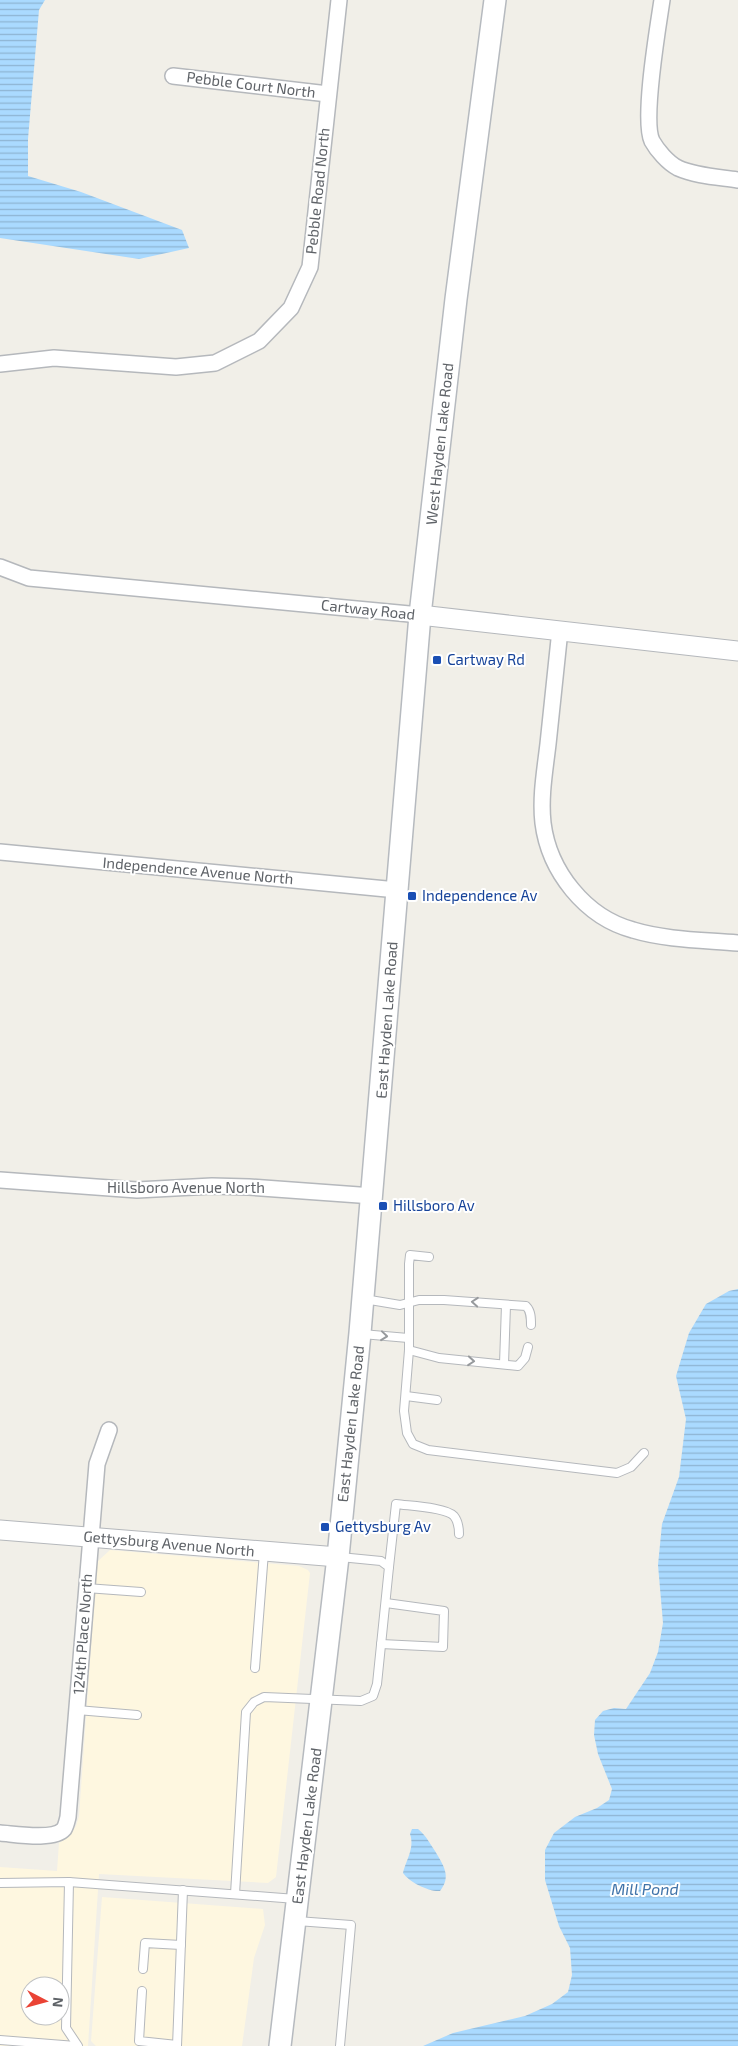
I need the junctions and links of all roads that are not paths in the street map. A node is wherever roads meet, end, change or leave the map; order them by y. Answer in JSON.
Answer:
{"nodes":[{"id":1,"x":339,"y":0,"type":"edge"},
{"id":2,"x":495,"y":0,"type":"edge"},
{"id":3,"x":662,"y":0,"type":"edge"},
{"id":4,"x":173,"y":76,"type":"dead end"},
{"id":5,"x":328,"y":94,"type":"junction"},
{"id":6,"x":738,"y":180,"type":"edge"},
{"id":7,"x":0,"y":364,"type":"edge"},
{"id":8,"x":0,"y":567,"type":"edge"},
{"id":9,"x":420,"y":615,"type":"junction"},
{"id":10,"x":560,"y":630,"type":"junction"},
{"id":11,"x":738,"y":651,"type":"edge"},
{"id":12,"x":0,"y":852,"type":"edge"},
{"id":13,"x":397,"y":890,"type":"junction"},
{"id":14,"x":738,"y":943,"type":"edge"},
{"id":15,"x":0,"y":1180,"type":"edge"},
{"id":16,"x":373,"y":1196,"type":"junction"},
{"id":17,"x":430,"y":1257,"type":"dead end"},
{"id":18,"x":364,"y":1298,"type":"junction"},
{"id":19,"x":409,"y":1303,"type":"junction"},
{"id":20,"x":506,"y":1305,"type":"junction"},
{"id":21,"x":531,"y":1325,"type":"dead end"},
{"id":22,"x":360,"y":1333,"type":"junction"},
{"id":23,"x":408,"y":1338,"type":"junction"},
{"id":24,"x":528,"y":1347,"type":"dead end"},
{"id":25,"x":409,"y":1350,"type":"junction"},
{"id":26,"x":504,"y":1364,"type":"junction"},
{"id":27,"x":406,"y":1396,"type":"junction"},
{"id":28,"x":437,"y":1400,"type":"dead end"},
{"id":29,"x":109,"y":1430,"type":"dead end"},
{"id":30,"x":644,"y":1453,"type":"dead end"},
{"id":31,"x":0,"y":1530,"type":"edge"},
{"id":32,"x":459,"y":1534,"type":"dead end"},
{"id":33,"x":92,"y":1537,"type":"junction"},
{"id":34,"x":264,"y":1552,"type":"junction"},
{"id":35,"x":338,"y":1557,"type":"junction"},
{"id":36,"x":389,"y":1568,"type":"junction"},
{"id":37,"x":86,"y":1588,"type":"junction"},
{"id":38,"x":141,"y":1592,"type":"dead end"},
{"id":39,"x":386,"y":1603,"type":"junction"},
{"id":40,"x":381,"y":1644,"type":"junction"},
{"id":41,"x":255,"y":1668,"type":"dead end"},
{"id":42,"x":322,"y":1699,"type":"junction"},
{"id":43,"x":77,"y":1710,"type":"junction"},
{"id":44,"x":137,"y":1715,"type":"dead end"},
{"id":45,"x":0,"y":1833,"type":"edge"},
{"id":46,"x":69,"y":1882,"type":"junction"},
{"id":47,"x":0,"y":1883,"type":"edge"},
{"id":48,"x":183,"y":1890,"type":"junction"},
{"id":49,"x":235,"y":1894,"type":"junction"},
{"id":50,"x":298,"y":1899,"type":"junction"},
{"id":51,"x":296,"y":1920,"type":"junction"},
{"id":52,"x":181,"y":1945,"type":"junction"},
{"id":53,"x":143,"y":1969,"type":"dead end"},
{"id":54,"x":142,"y":1990,"type":"dead end"},
{"id":55,"x":0,"y":2040,"type":"edge"},
{"id":56,"x":177,"y":2045,"type":"edge"},
{"id":57,"x":77,"y":2046,"type":"edge"},
{"id":58,"x":280,"y":2046,"type":"edge"},
{"id":59,"x":340,"y":2046,"type":"edge"}],
"edges":[{"from":1,"to":5,"type":"street","name":"Pebble Road North"},
{"from":2,"to":9,"type":"main road","name":"West Hayden Lake Road"},
{"from":3,"to":6,"type":"street"},
{"from":4,"to":5,"type":"street","name":"Pebble Court North"},
{"from":5,"to":7,"type":"street","name":"Pebble Road North"},
{"from":8,"to":9,"type":"street","name":"Cartway Road"},
{"from":9,"to":10,"type":"street","name":"Cartway Road"},
{"from":9,"to":13,"type":"main road","name":"West Hayden Lake Road"},
{"from":10,"to":11,"type":"street","name":"Cartway Road"},
{"from":10,"to":14,"type":"street"},
{"from":12,"to":13,"type":"street","name":"Independence Avenue North"},
{"from":13,"to":16,"type":"main road","name":"East Hayden Lake Road"},
{"from":15,"to":16,"type":"street","name":"Hillsboro Avenue North"},
{"from":16,"to":18,"type":"main road","name":"East Hayden Lake Road"},
{"from":17,"to":19,"type":"lane"},
{"from":18,"to":19,"type":"lane"},
{"from":18,"to":22,"type":"main road","name":"East Hayden Lake Road"},
{"from":20,"to":19,"type":"lane","one_way":true},
{"from":19,"to":23,"type":"lane"},
{"from":20,"to":21,"type":"lane"},
{"from":20,"to":26,"type":"lane"},
{"from":22,"to":23,"type":"lane","one_way":true},
{"from":22,"to":35,"type":"main road","name":"East Hayden Lake Road"},
{"from":23,"to":25,"type":"lane"},
{"from":24,"to":26,"type":"lane"},
{"from":25,"to":26,"type":"lane","one_way":true},
{"from":25,"to":27,"type":"lane"},
{"from":27,"to":28,"type":"lane"},
{"from":27,"to":30,"type":"lane"},
{"from":29,"to":33,"type":"street","name":"124th Place North"},
{"from":31,"to":33,"type":"street","name":"Gettysburg Avenue North"},
{"from":32,"to":36,"type":"lane"},
{"from":33,"to":34,"type":"street","name":"Gettysburg Avenue North"},
{"from":33,"to":37,"type":"street","name":"124th Place North"},
{"from":34,"to":35,"type":"street","name":"Gettysburg Avenue North"},
{"from":34,"to":41,"type":"lane"},
{"from":35,"to":36,"type":"lane"},
{"from":35,"to":42,"type":"main road","name":"East Hayden Lake Road"},
{"from":36,"to":39,"type":"lane"},
{"from":37,"to":38,"type":"lane"},
{"from":37,"to":43,"type":"street","name":"124th Place North"},
{"from":39,"to":40,"type":"lane"},
{"from":39,"to":40,"type":"lane"},
{"from":40,"to":42,"type":"lane"},
{"from":42,"to":49,"type":"lane"},
{"from":42,"to":50,"type":"main road","name":"East Hayden Lake Road"},
{"from":43,"to":44,"type":"lane"},
{"from":43,"to":45,"type":"street","name":"124th Place North"},
{"from":46,"to":47,"type":"lane"},
{"from":46,"to":48,"type":"lane"},
{"from":46,"to":57,"type":"lane"},
{"from":48,"to":49,"type":"lane"},
{"from":48,"to":52,"type":"lane"},
{"from":49,"to":50,"type":"lane"},
{"from":50,"to":51,"type":"main road","name":"East Hayden Lake Road"},
{"from":51,"to":58,"type":"main road","name":"East Hayden Lake Road"},
{"from":51,"to":59,"type":"lane"},
{"from":52,"to":53,"type":"lane"},
{"from":52,"to":56,"type":"lane"},
{"from":54,"to":56,"type":"lane"},
{"from":55,"to":57,"type":"lane"}]}
